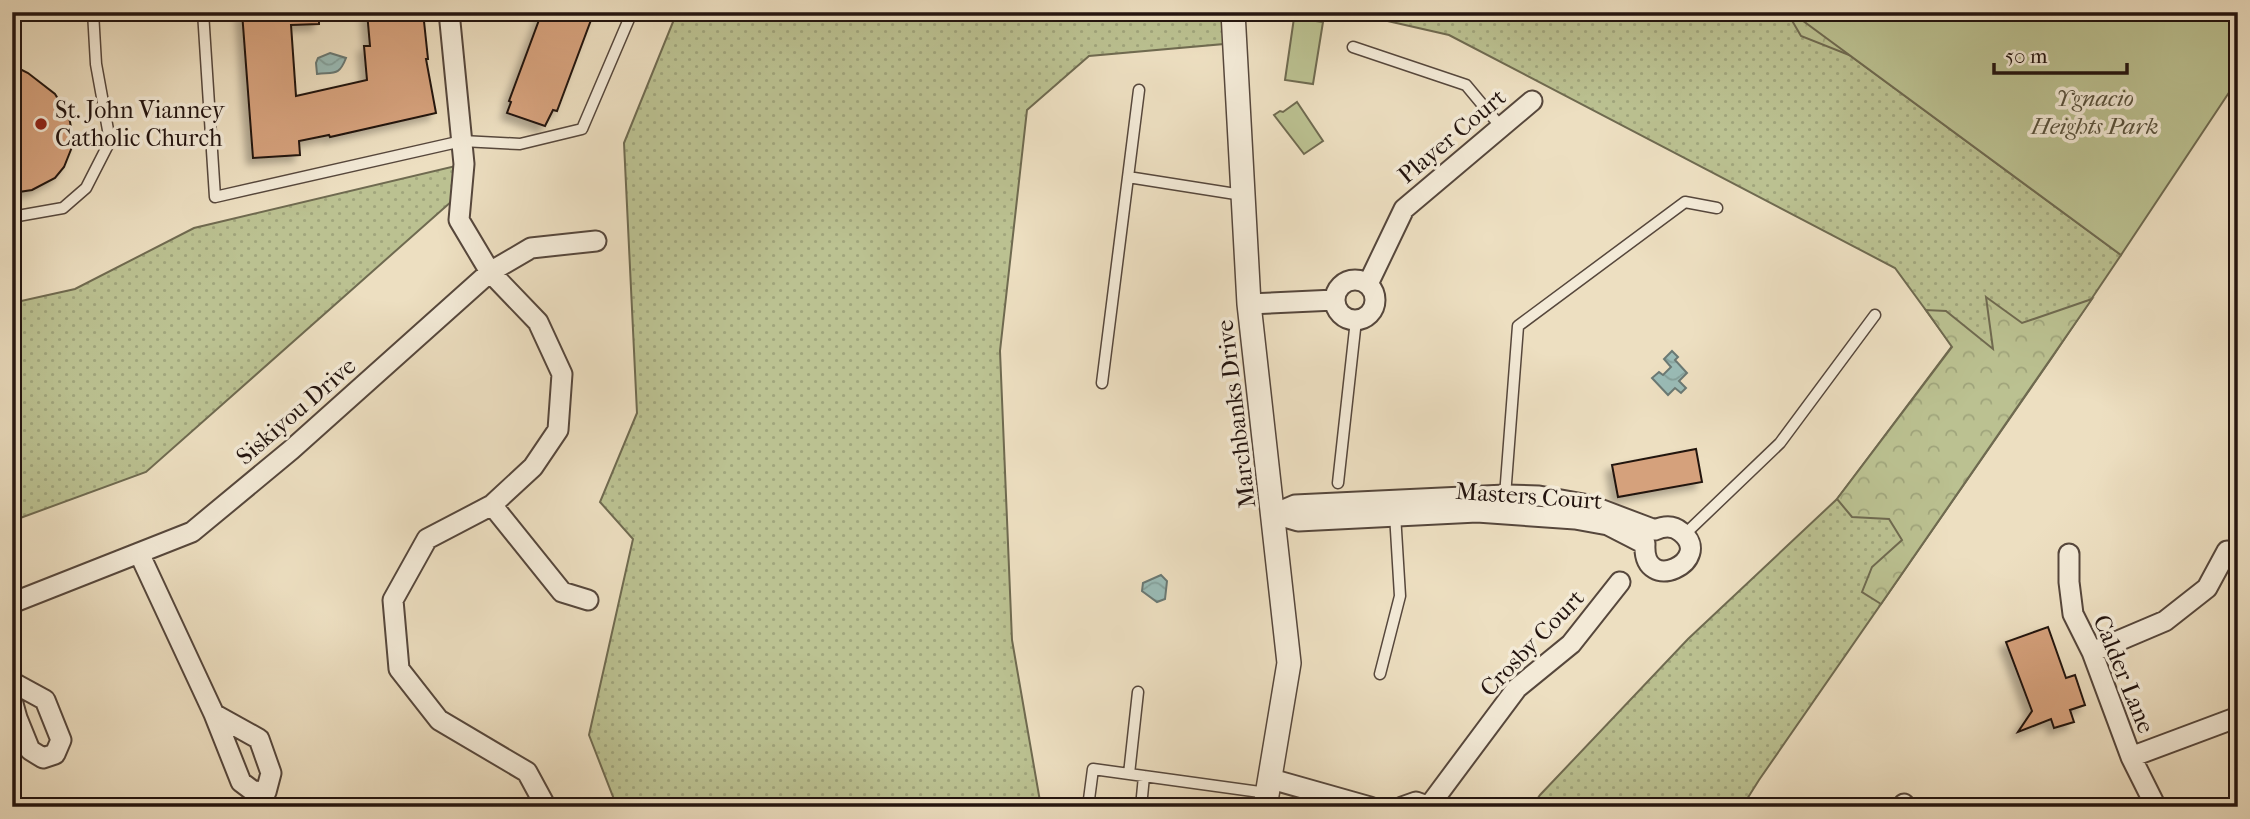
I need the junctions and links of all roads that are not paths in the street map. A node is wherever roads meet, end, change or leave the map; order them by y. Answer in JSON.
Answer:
{"nodes":[{"id":1,"x":93,"y":12,"type":"edge"},
{"id":2,"x":203,"y":12,"type":"edge"},
{"id":3,"x":449,"y":12,"type":"edge"},
{"id":4,"x":632,"y":12,"type":"edge"},
{"id":5,"x":1233,"y":12,"type":"edge"},
{"id":6,"x":1353,"y":47,"type":"dead end"},
{"id":7,"x":1139,"y":90,"type":"dead end"},
{"id":8,"x":1532,"y":101,"type":"dead end"},
{"id":9,"x":1501,"y":127,"type":"junction"},
{"id":10,"x":462,"y":141,"type":"junction"},
{"id":11,"x":1128,"y":177,"type":"junction"},
{"id":12,"x":1243,"y":195,"type":"junction"},
{"id":13,"x":1717,"y":208,"type":"dead end"},
{"id":14,"x":12,"y":217,"type":"edge"},
{"id":15,"x":596,"y":241,"type":"dead end"},
{"id":16,"x":490,"y":272,"type":"junction"},
{"id":17,"x":1368,"y":284,"type":"junction"},
{"id":18,"x":1335,"y":300,"type":"junction"},
{"id":19,"x":1250,"y":304,"type":"junction"},
{"id":20,"x":1875,"y":315,"type":"dead end"},
{"id":21,"x":1356,"y":320,"type":"junction"},
{"id":22,"x":1102,"y":383,"type":"dead end"},
{"id":23,"x":1338,"y":483,"type":"dead end"},
{"id":24,"x":492,"y":505,"type":"junction"},
{"id":25,"x":1505,"y":505,"type":"junction"},
{"id":26,"x":1396,"y":509,"type":"junction"},
{"id":27,"x":1274,"y":514,"type":"junction"},
{"id":28,"x":1684,"y":535,"type":"junction"},
{"id":29,"x":2227,"y":551,"type":"dead end"},
{"id":30,"x":139,"y":553,"type":"junction"},
{"id":31,"x":2069,"y":554,"type":"dead end"},
{"id":32,"x":1620,"y":582,"type":"dead end"},
{"id":33,"x":588,"y":600,"type":"dead end"},
{"id":34,"x":12,"y":603,"type":"edge"},
{"id":35,"x":2092,"y":652,"type":"junction"},
{"id":36,"x":1380,"y":674,"type":"dead end"},
{"id":37,"x":12,"y":682,"type":"edge"},
{"id":38,"x":1138,"y":692,"type":"dead end"},
{"id":39,"x":12,"y":700,"type":"edge"},
{"id":40,"x":214,"y":714,"type":"dead end"},
{"id":41,"x":2238,"y":717,"type":"edge"},
{"id":42,"x":2132,"y":757,"type":"junction"},
{"id":43,"x":1129,"y":774,"type":"junction"},
{"id":44,"x":1144,"y":776,"type":"junction"},
{"id":45,"x":1268,"y":793,"type":"edge"},
{"id":46,"x":1429,"y":806,"type":"edge"},
{"id":47,"x":546,"y":807,"type":"edge"},
{"id":48,"x":1088,"y":807,"type":"edge"},
{"id":49,"x":1141,"y":807,"type":"edge"},
{"id":50,"x":1370,"y":807,"type":"edge"},
{"id":51,"x":1402,"y":807,"type":"edge"},
{"id":52,"x":2156,"y":807,"type":"edge"}],
"edges":[{"from":1,"to":14,"type":"lane"},
{"from":2,"to":10,"type":"lane"},
{"from":3,"to":10,"type":"street"},
{"from":4,"to":10,"type":"lane"},
{"from":5,"to":12,"type":"street","name":"Marchbanks Drive"},
{"from":6,"to":9,"type":"lane"},
{"from":7,"to":11,"type":"lane"},
{"from":8,"to":9,"type":"street","name":"Player Court"},
{"from":9,"to":17,"type":"street","name":"Player Court"},
{"from":10,"to":16,"type":"street"},
{"from":11,"to":12,"type":"lane"},
{"from":11,"to":22,"type":"lane"},
{"from":12,"to":19,"type":"street","name":"Marchbanks Drive"},
{"from":13,"to":25,"type":"lane"},
{"from":15,"to":16,"type":"street","name":"Siskiyou Drive"},
{"from":16,"to":24,"type":"street"},
{"from":16,"to":30,"type":"street","name":"Siskiyou Drive"},
{"from":17,"to":18,"type":"street"},
{"from":17,"to":21,"type":"street"},
{"from":18,"to":19,"type":"street"},
{"from":18,"to":21,"type":"street"},
{"from":19,"to":27,"type":"street","name":"Marchbanks Drive"},
{"from":20,"to":28,"type":"lane"},
{"from":21,"to":23,"type":"lane"},
{"from":24,"to":33,"type":"street"},
{"from":24,"to":47,"type":"street"},
{"from":25,"to":26,"type":"street","name":"Masters Court"},
{"from":25,"to":28,"type":"street","name":"Masters Court"},
{"from":25,"to":28,"type":"street","name":"Masters Court"},
{"from":26,"to":27,"type":"street","name":"Masters Court"},
{"from":26,"to":36,"type":"lane"},
{"from":27,"to":45,"type":"street","name":"Marchbanks Drive"},
{"from":29,"to":35,"type":"street"},
{"from":30,"to":34,"type":"street","name":"Siskiyou Drive"},
{"from":30,"to":40,"type":"street"},
{"from":31,"to":35,"type":"street","name":"Calder Lane"},
{"from":32,"to":46,"type":"street","name":"Crosby Court"},
{"from":35,"to":42,"type":"street","name":"Calder Lane"},
{"from":37,"to":39,"type":"street"},
{"from":38,"to":43,"type":"lane"},
{"from":41,"to":42,"type":"street"},
{"from":42,"to":52,"type":"street","name":"Calder Lane"},
{"from":43,"to":44,"type":"lane"},
{"from":43,"to":48,"type":"lane"},
{"from":44,"to":45,"type":"lane"},
{"from":44,"to":49,"type":"lane"},
{"from":45,"to":50,"type":"street"},
{"from":46,"to":51,"type":"street","name":"Crosby Court"}]}
